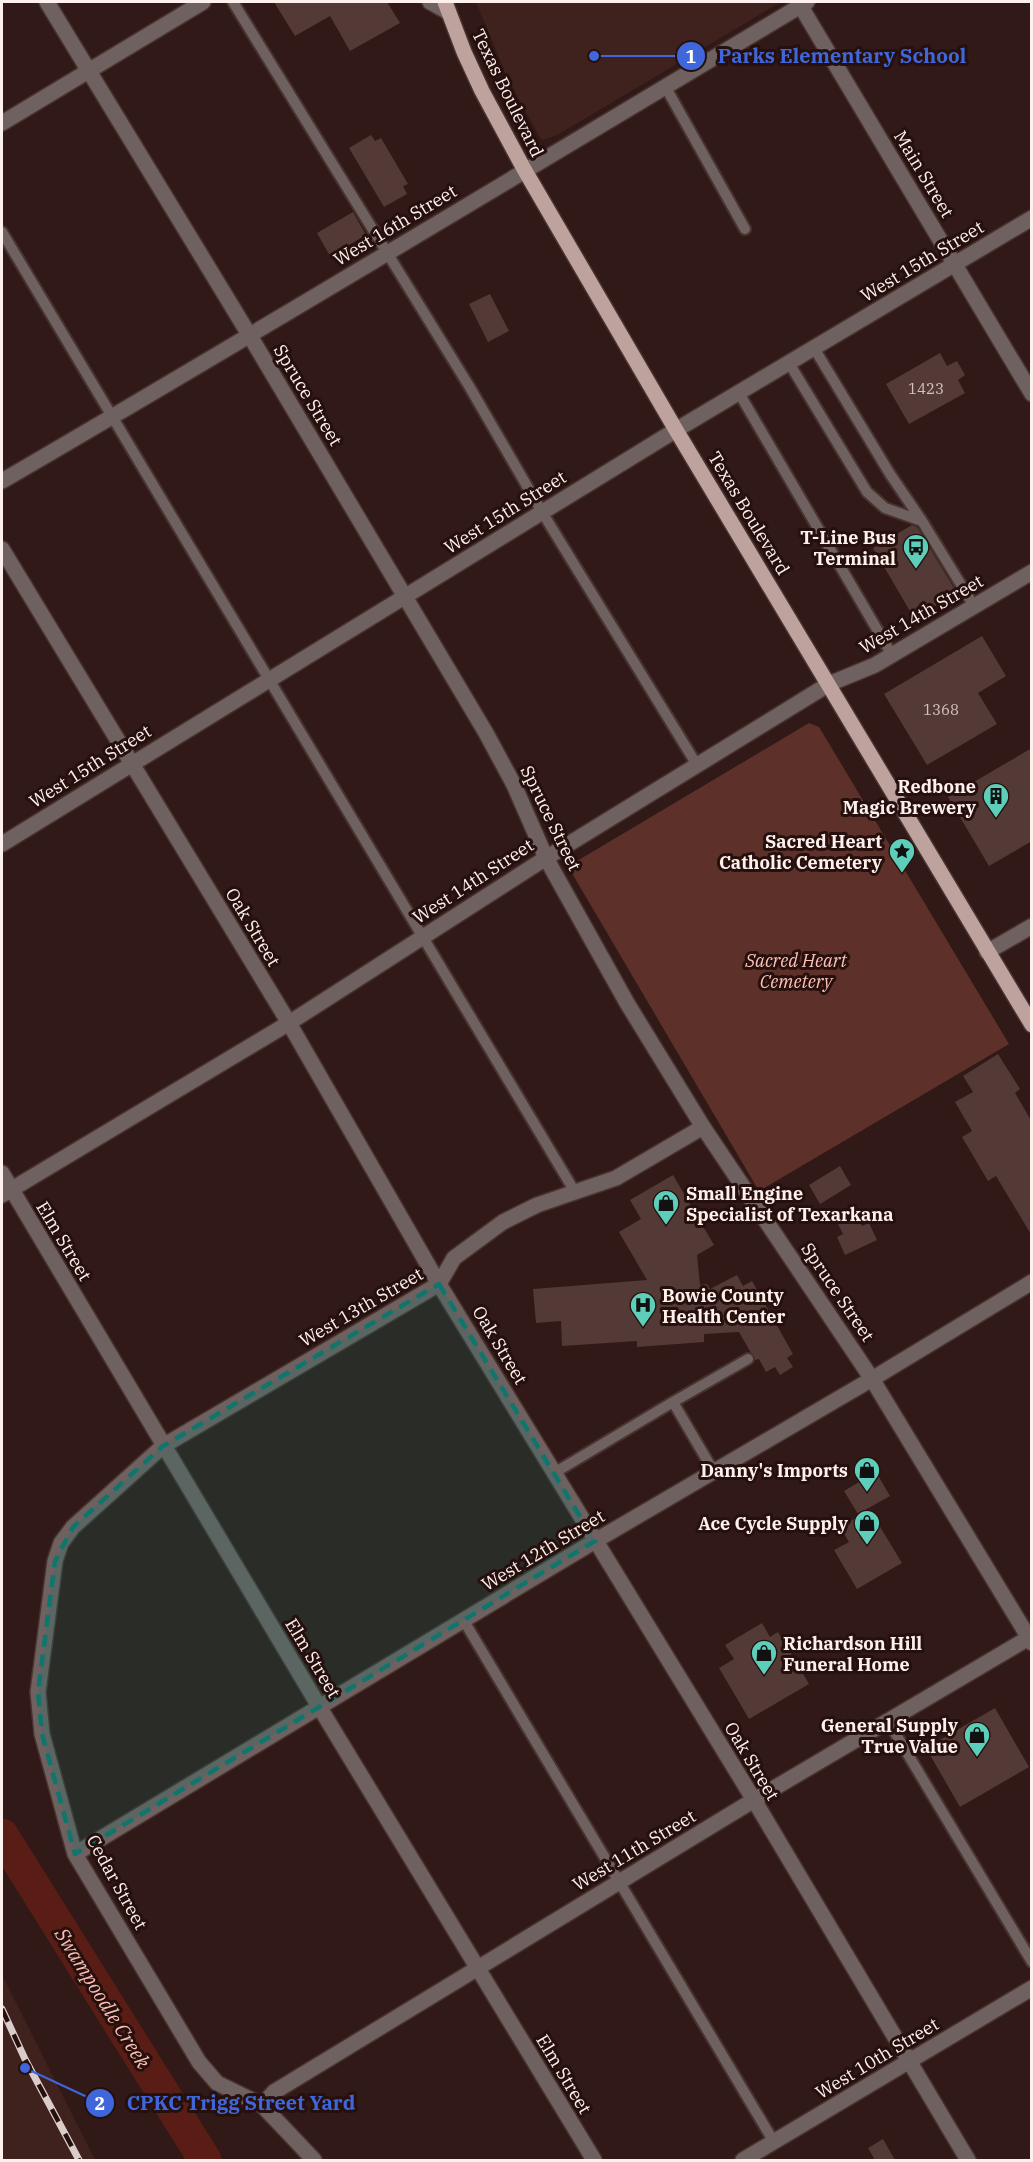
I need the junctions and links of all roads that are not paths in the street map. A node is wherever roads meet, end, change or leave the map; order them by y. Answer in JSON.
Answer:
{"nodes":[{"id":1,"x":47,"y":2,"type":"edge"},
{"id":2,"x":203,"y":2,"type":"edge"},
{"id":3,"x":233,"y":2,"type":"edge"},
{"id":4,"x":430,"y":2,"type":"edge"},
{"id":5,"x":802,"y":3,"type":"edge"},
{"id":6,"x":446,"y":7,"type":"edge"},
{"id":7,"x":87,"y":70,"type":"junction"},
{"id":8,"x":665,"y":86,"type":"junction"},
{"id":9,"x":2,"y":123,"type":"edge"},
{"id":10,"x":524,"y":170,"type":"junction"},
{"id":11,"x":1032,"y":218,"type":"edge"},
{"id":12,"x":745,"y":229,"type":"dead end"},
{"id":13,"x":2,"y":232,"type":"edge"},
{"id":14,"x":387,"y":252,"type":"junction"},
{"id":15,"x":956,"y":264,"type":"junction"},
{"id":16,"x":250,"y":336,"type":"junction"},
{"id":17,"x":814,"y":348,"type":"junction"},
{"id":18,"x":789,"y":363,"type":"junction"},
{"id":19,"x":739,"y":393,"type":"junction"},
{"id":20,"x":1032,"y":394,"type":"edge"},
{"id":21,"x":112,"y":417,"type":"junction"},
{"id":22,"x":676,"y":430,"type":"junction"},
{"id":23,"x":2,"y":481,"type":"edge"},
{"id":24,"x":542,"y":512,"type":"junction"},
{"id":25,"x":922,"y":521,"type":"junction"},
{"id":26,"x":2,"y":549,"type":"edge"},
{"id":27,"x":1032,"y":572,"type":"edge"},
{"id":28,"x":405,"y":596,"type":"junction"},
{"id":29,"x":974,"y":606,"type":"junction"},
{"id":30,"x":892,"y":655,"type":"junction"},
{"id":31,"x":268,"y":679,"type":"junction"},
{"id":32,"x":829,"y":684,"type":"junction"},
{"id":33,"x":131,"y":763,"type":"junction"},
{"id":34,"x":697,"y":765,"type":"junction"},
{"id":35,"x":2,"y":844,"type":"edge"},
{"id":36,"x":546,"y":858,"type":"junction"},
{"id":37,"x":1032,"y":926,"type":"edge"},
{"id":38,"x":422,"y":937,"type":"junction"},
{"id":39,"x":987,"y":952,"type":"junction"},
{"id":40,"x":289,"y":1023,"type":"junction"},
{"id":41,"x":1032,"y":1025,"type":"edge"},
{"id":42,"x":703,"y":1127,"type":"junction"},
{"id":43,"x":2,"y":1173,"type":"edge"},
{"id":44,"x":6,"y":1192,"type":"edge"},
{"id":45,"x":575,"y":1192,"type":"junction"},
{"id":46,"x":1032,"y":1282,"type":"edge"},
{"id":47,"x":439,"y":1284,"type":"junction"},
{"id":48,"x":748,"y":1359,"type":"dead end"},
{"id":49,"x":872,"y":1379,"type":"junction"},
{"id":50,"x":673,"y":1402,"type":"junction"},
{"id":51,"x":163,"y":1446,"type":"junction"},
{"id":52,"x":714,"y":1472,"type":"junction"},
{"id":53,"x":554,"y":1473,"type":"junction"},
{"id":54,"x":78,"y":1524,"type":"joint"},
{"id":55,"x":596,"y":1541,"type":"junction"},
{"id":56,"x":464,"y":1621,"type":"junction"},
{"id":57,"x":1031,"y":1639,"type":"edge"},
{"id":58,"x":320,"y":1708,"type":"junction"},
{"id":59,"x":888,"y":1721,"type":"junction"},
{"id":60,"x":754,"y":1800,"type":"junction"},
{"id":61,"x":75,"y":1854,"type":"junction"},
{"id":62,"x":619,"y":1882,"type":"junction"},
{"id":63,"x":1032,"y":1962,"type":"edge"},
{"id":64,"x":477,"y":1968,"type":"junction"},
{"id":65,"x":1032,"y":1988,"type":"edge"},
{"id":66,"x":908,"y":2062,"type":"junction"},
{"id":67,"x":262,"y":2105,"type":"junction"},
{"id":68,"x":774,"y":2142,"type":"junction"},
{"id":69,"x":314,"y":2160,"type":"edge"},
{"id":70,"x":594,"y":2160,"type":"edge"},
{"id":71,"x":743,"y":2160,"type":"edge"},
{"id":72,"x":968,"y":2160,"type":"edge"}],
"edges":[{"from":1,"to":7,"type":"street","name":"Spruce Street"},
{"from":2,"to":7,"type":"street"},
{"from":3,"to":14,"type":"lane"},
{"from":4,"to":6,"type":"street","name":"Texas Boulevard"},
{"from":5,"to":8,"type":"street","name":"West 16th Street"},
{"from":5,"to":15,"type":"street","name":"Main Street"},
{"from":6,"to":10,"type":"main road","name":"Texas Boulevard"},
{"from":7,"to":9,"type":"street"},
{"from":7,"to":16,"type":"street","name":"Spruce Street"},
{"from":8,"to":10,"type":"street","name":"West 16th Street"},
{"from":8,"to":12,"type":"lane"},
{"from":10,"to":14,"type":"street","name":"West 16th Street"},
{"from":10,"to":22,"type":"main road","name":"Texas Boulevard"},
{"from":11,"to":15,"type":"street","name":"West 15th Street"},
{"from":13,"to":21,"type":"lane"},
{"from":14,"to":16,"type":"street","name":"West 16th Street"},
{"from":14,"to":24,"type":"lane"},
{"from":15,"to":17,"type":"street","name":"West 15th Street"},
{"from":15,"to":20,"type":"street","name":"Main Street"},
{"from":16,"to":21,"type":"street","name":"West 16th Street"},
{"from":16,"to":28,"type":"street","name":"Spruce Street"},
{"from":17,"to":18,"type":"street","name":"West 15th Street"},
{"from":17,"to":25,"type":"lane"},
{"from":18,"to":19,"type":"street","name":"West 15th Street"},
{"from":18,"to":25,"type":"lane"},
{"from":19,"to":22,"type":"street","name":"West 15th Street"},
{"from":19,"to":30,"type":"lane"},
{"from":21,"to":23,"type":"street","name":"West 16th Street"},
{"from":21,"to":31,"type":"lane"},
{"from":22,"to":24,"type":"street","name":"West 15th Street"},
{"from":22,"to":32,"type":"main road","name":"Texas Boulevard"},
{"from":24,"to":28,"type":"street","name":"West 15th Street"},
{"from":24,"to":34,"type":"lane"},
{"from":25,"to":29,"type":"lane"},
{"from":26,"to":33,"type":"street","name":"Oak Street"},
{"from":27,"to":29,"type":"street","name":"West 14th Street"},
{"from":28,"to":31,"type":"street","name":"West 15th Street"},
{"from":28,"to":36,"type":"street","name":"Spruce Street"},
{"from":29,"to":30,"type":"street","name":"West 14th Street"},
{"from":30,"to":32,"type":"street","name":"West 14th Street"},
{"from":31,"to":33,"type":"street","name":"West 15th Street"},
{"from":31,"to":38,"type":"lane"},
{"from":32,"to":34,"type":"street","name":"West 14th Street"},
{"from":32,"to":39,"type":"main road","name":"Texas Boulevard"},
{"from":33,"to":35,"type":"street","name":"West 15th Street"},
{"from":33,"to":40,"type":"street","name":"Oak Street"},
{"from":34,"to":36,"type":"street","name":"West 14th Street"},
{"from":36,"to":38,"type":"street","name":"West 14th Street"},
{"from":36,"to":42,"type":"street","name":"Spruce Street"},
{"from":37,"to":39,"type":"street"},
{"from":38,"to":40,"type":"street","name":"West 14th Street"},
{"from":38,"to":45,"type":"lane"},
{"from":39,"to":41,"type":"main road","name":"Texas Boulevard"},
{"from":40,"to":44,"type":"street","name":"West 14th Street"},
{"from":40,"to":47,"type":"street","name":"Oak Street"},
{"from":42,"to":45,"type":"street","name":"West 13th Street"},
{"from":42,"to":49,"type":"street","name":"Spruce Street"},
{"from":43,"to":44,"type":"street","name":"Elm Street"},
{"from":44,"to":51,"type":"street","name":"Elm Street"},
{"from":45,"to":47,"type":"street","name":"West 13th Street"},
{"from":46,"to":49,"type":"street","name":"West 12th Street"},
{"from":47,"to":51,"type":"street","name":"West 13th Street"},
{"from":47,"to":53,"type":"street","name":"Oak Street"},
{"from":48,"to":50,"type":"lane"},
{"from":49,"to":52,"type":"street","name":"West 12th Street"},
{"from":49,"to":57,"type":"street","name":"Spruce Street"},
{"from":50,"to":52,"type":"lane"},
{"from":50,"to":53,"type":"lane"},
{"from":51,"to":54,"type":"street","name":"West 13th Street"},
{"from":51,"to":58,"type":"street","name":"Elm Street"},
{"from":52,"to":55,"type":"street","name":"West 12th Street"},
{"from":53,"to":55,"type":"street","name":"Oak Street"},
{"from":54,"to":61,"type":"street","name":"Cedar Street"},
{"from":55,"to":56,"type":"street","name":"West 12th Street"},
{"from":55,"to":60,"type":"street","name":"Oak Street"},
{"from":56,"to":58,"type":"street","name":"West 12th Street"},
{"from":56,"to":62,"type":"lane"},
{"from":57,"to":59,"type":"street","name":"West 11th Street"},
{"from":58,"to":61,"type":"street","name":"West 12th Street"},
{"from":58,"to":64,"type":"street","name":"Elm Street"},
{"from":59,"to":60,"type":"street","name":"West 11th Street"},
{"from":59,"to":63,"type":"lane"},
{"from":60,"to":62,"type":"street","name":"West 11th Street"},
{"from":60,"to":66,"type":"street","name":"Oak Street"},
{"from":61,"to":67,"type":"street","name":"Cedar Street"},
{"from":62,"to":64,"type":"street","name":"West 11th Street"},
{"from":62,"to":68,"type":"lane"},
{"from":64,"to":67,"type":"street","name":"West 11th Street"},
{"from":64,"to":70,"type":"street","name":"Elm Street"},
{"from":65,"to":66,"type":"street","name":"West 10th Street"},
{"from":66,"to":68,"type":"street","name":"West 10th Street"},
{"from":66,"to":72,"type":"street","name":"Oak Street"},
{"from":67,"to":69,"type":"street","name":"Cedar Street"},
{"from":68,"to":71,"type":"street","name":"West 10th Street"}]}
